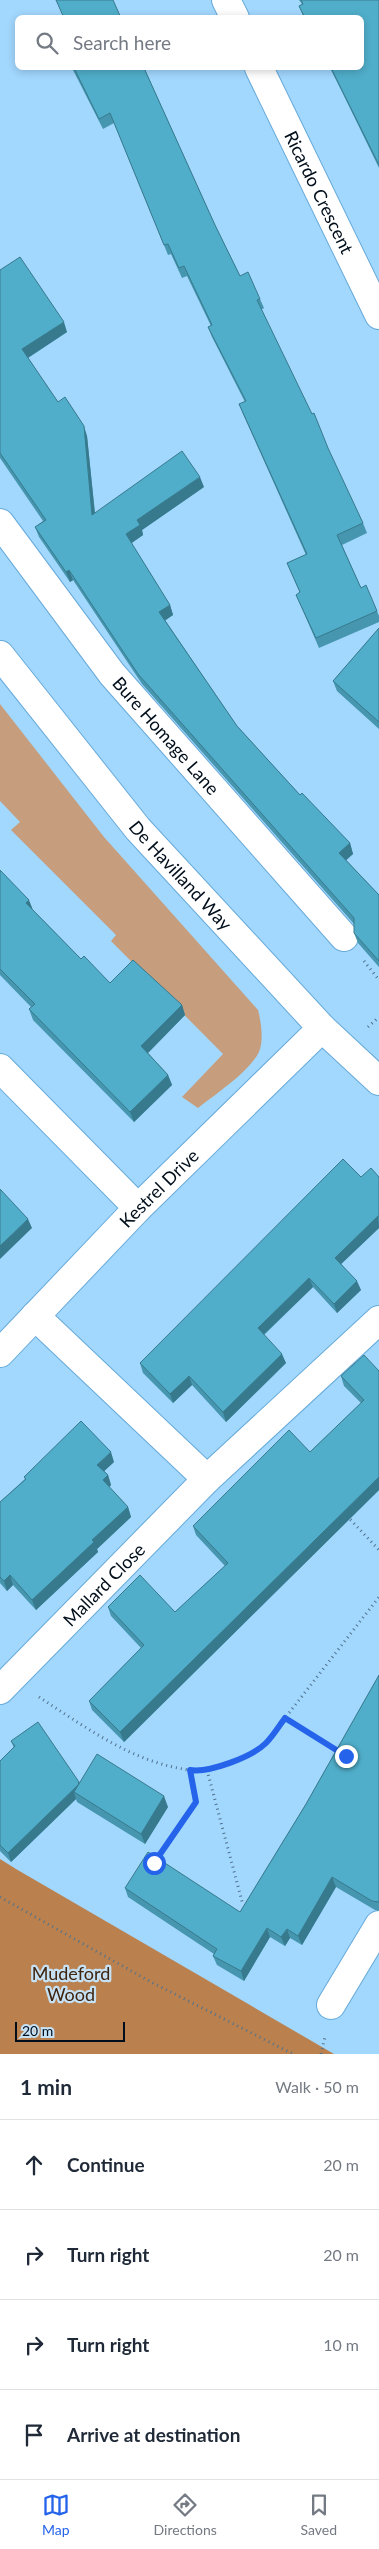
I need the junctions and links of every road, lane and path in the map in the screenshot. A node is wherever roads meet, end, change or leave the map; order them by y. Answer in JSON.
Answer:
{"nodes":[{"id":1,"x":226,"y":0,"type":"edge"},
{"id":2,"x":234,"y":15,"type":"edge"},
{"id":3,"x":260,"y":70,"type":"edge"},
{"id":4,"x":379,"y":315,"type":"edge"},
{"id":5,"x":0,"y":523,"type":"edge"},
{"id":6,"x":0,"y":654,"type":"edge"},
{"id":7,"x":344,"y":937,"type":"dead end"},
{"id":8,"x":322,"y":1028,"type":"junction"},
{"id":9,"x":0,"y":1068,"type":"edge"},
{"id":10,"x":379,"y":1081,"type":"edge"},
{"id":11,"x":138,"y":1208,"type":"junction"},
{"id":12,"x":35,"y":1316,"type":"junction"},
{"id":13,"x":379,"y":1320,"type":"edge"},
{"id":14,"x":0,"y":1353,"type":"edge"},
{"id":15,"x":208,"y":1479,"type":"junction"},
{"id":16,"x":341,"y":1510,"type":"edge"},
{"id":17,"x":379,"y":1550,"type":"edge"},
{"id":18,"x":379,"y":1597,"type":"edge"},
{"id":19,"x":8,"y":1682,"type":"edge"},
{"id":20,"x":285,"y":1718,"type":"junction"},
{"id":21,"x":346,"y":1756,"type":"edge"},
{"id":22,"x":190,"y":1770,"type":"junction"},
{"id":23,"x":206,"y":1770,"type":"junction"},
{"id":24,"x":154,"y":1863,"type":"edge"},
{"id":25,"x":0,"y":1897,"type":"edge"},
{"id":26,"x":243,"y":1905,"type":"edge"},
{"id":27,"x":379,"y":1925,"type":"edge"},
{"id":28,"x":332,"y":2005,"type":"dead end"},
{"id":29,"x":293,"y":2054,"type":"edge"}],
"edges":[{"from":1,"to":2,"type":"street"},
{"from":3,"to":4,"type":"street","name":"Ricardo Crescent"},
{"from":5,"to":7,"type":"street","name":"Bure Homage Lane"},
{"from":6,"to":8,"type":"street","name":"De Havilland Way"},
{"from":8,"to":10,"type":"street","name":"De Havilland Way"},
{"from":8,"to":11,"type":"street","name":"Kestrel Drive"},
{"from":9,"to":11,"type":"street"},
{"from":11,"to":12,"type":"street","name":"Kestrel Drive"},
{"from":12,"to":14,"type":"street","name":"Kestrel Drive"},
{"from":12,"to":15,"type":"street"},
{"from":13,"to":15,"type":"street","name":"Mallard Close"},
{"from":15,"to":19,"type":"street","name":"Mallard Close"},
{"from":16,"to":17,"type":"path"},
{"from":18,"to":20,"type":"path"},
{"from":19,"to":22,"type":"path"},
{"from":20,"to":21,"type":"path"},
{"from":20,"to":23,"type":"path"},
{"from":22,"to":23,"type":"path"},
{"from":22,"to":24,"type":"path"},
{"from":23,"to":26,"type":"path"},
{"from":25,"to":29,"type":"path"},
{"from":27,"to":28,"type":"street"}]}
